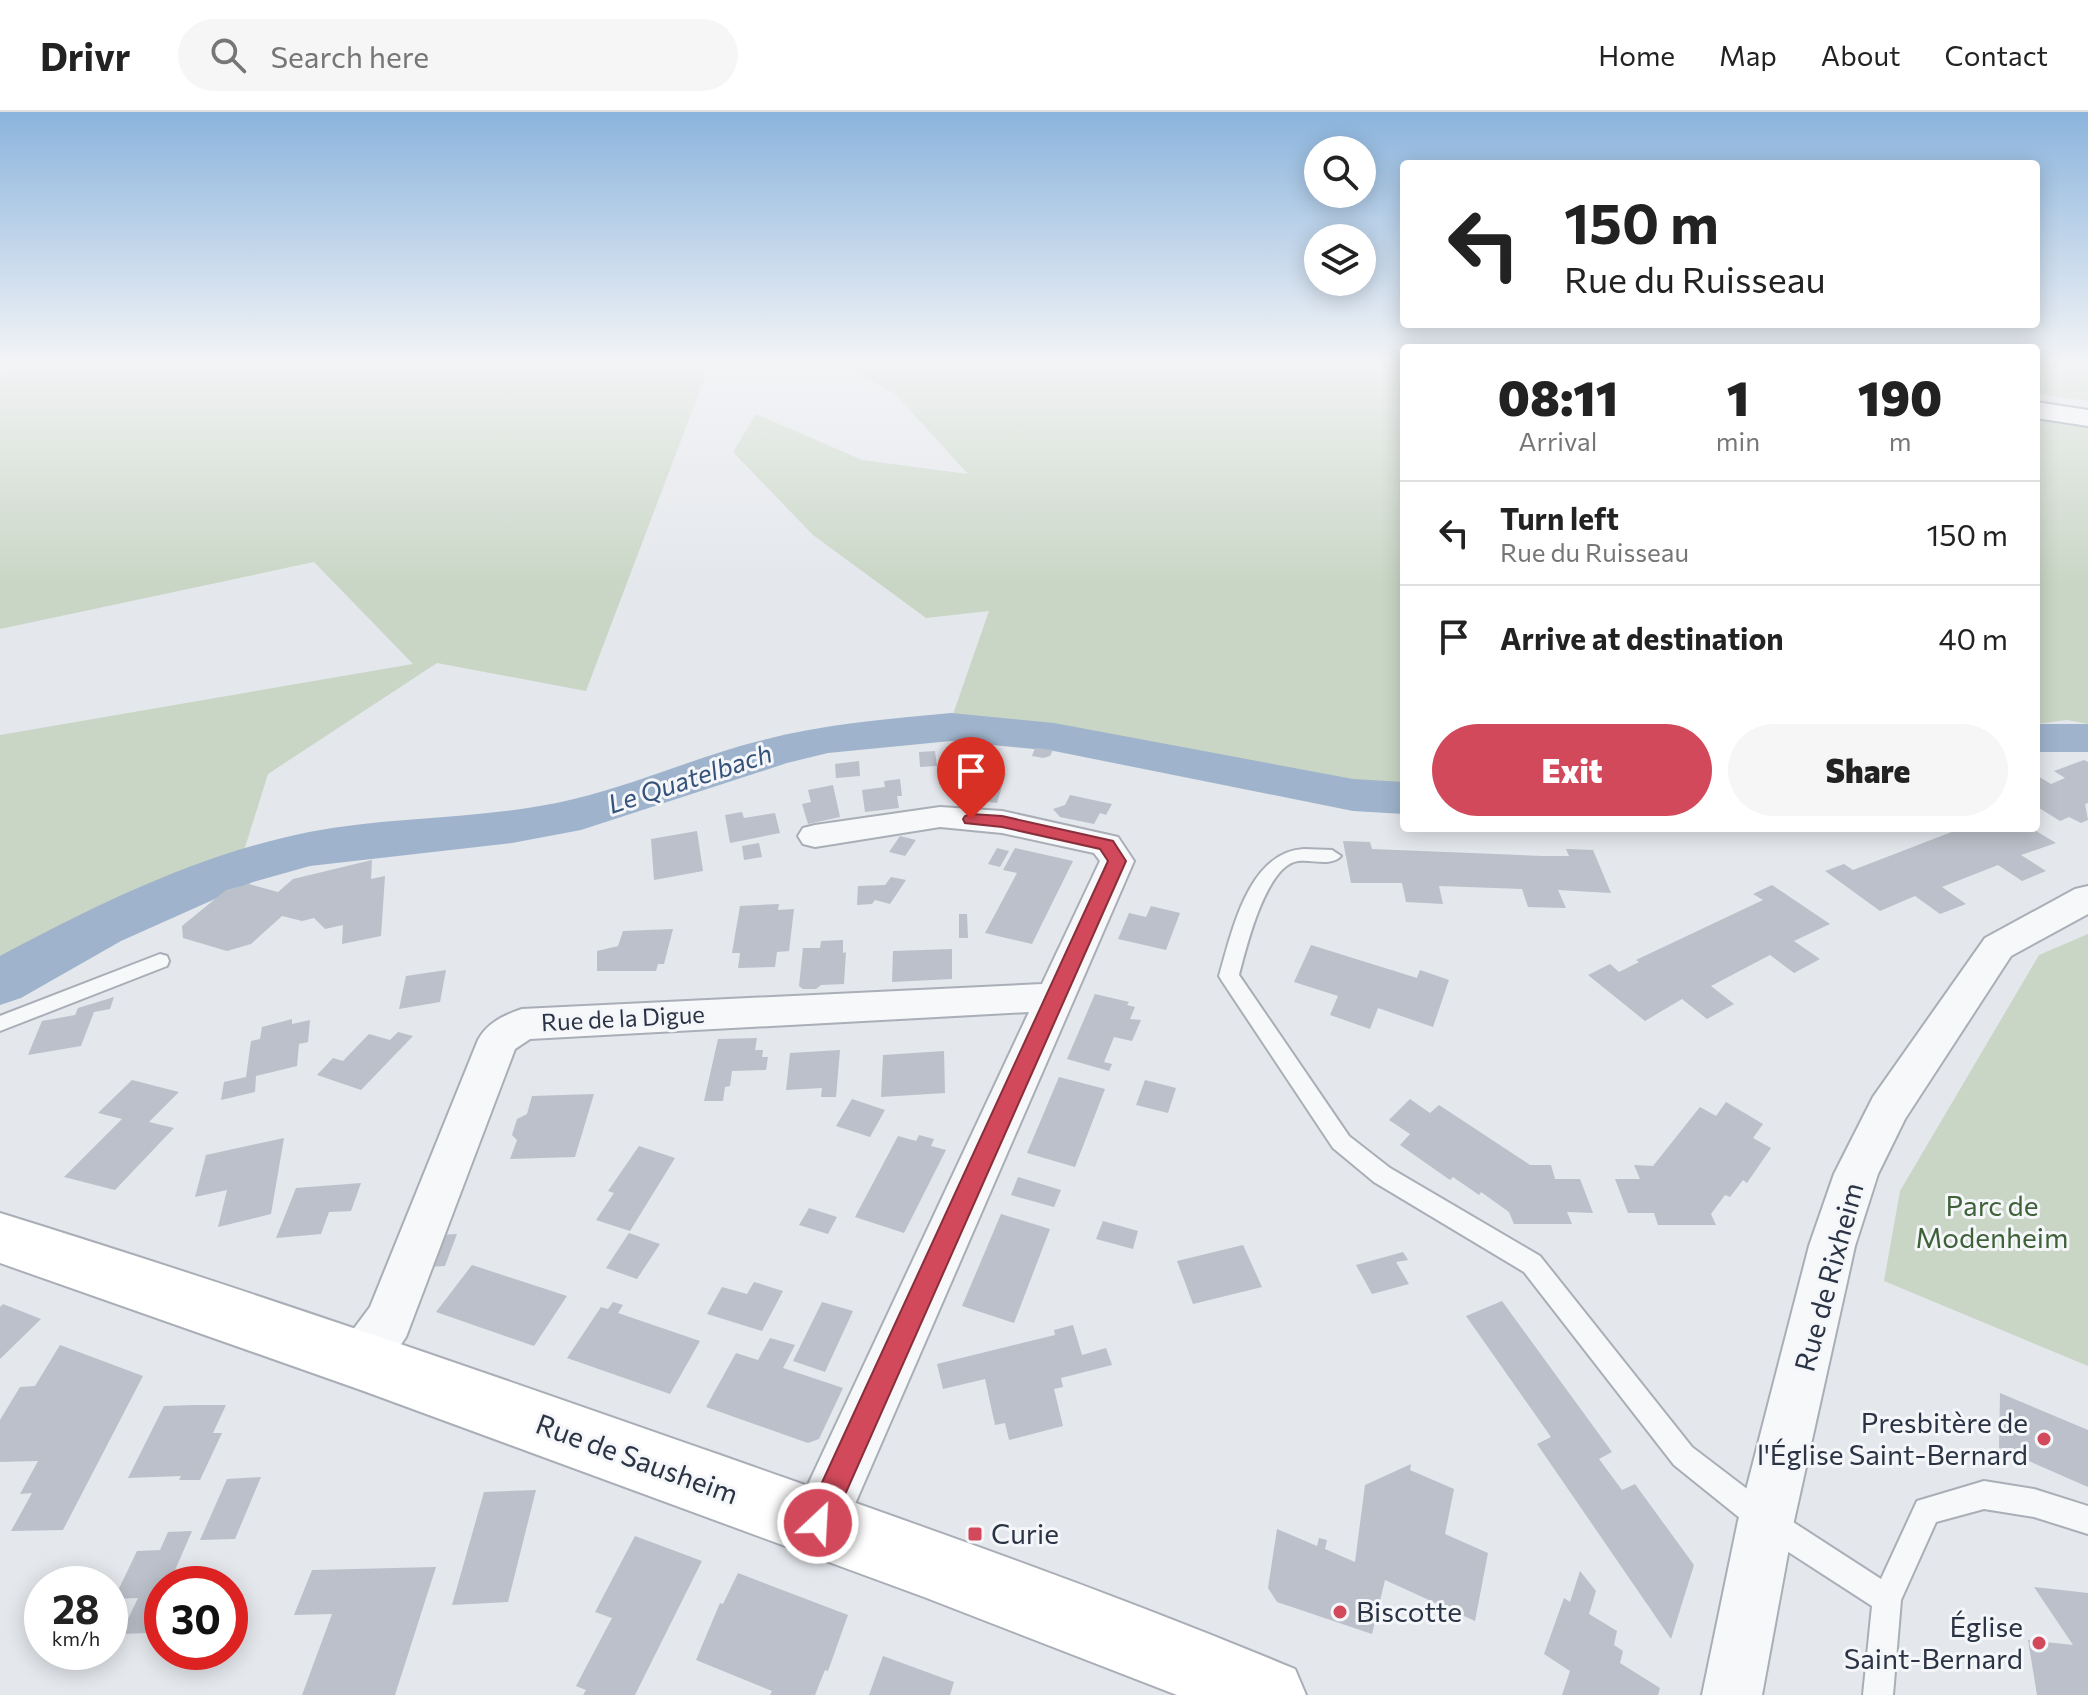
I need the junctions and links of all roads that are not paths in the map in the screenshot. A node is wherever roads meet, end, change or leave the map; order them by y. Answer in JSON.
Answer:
{"nodes":[{"id":1,"x":815,"y":836,"type":"dead end"},
{"id":2,"x":1332,"y":856,"type":"dead end"},
{"id":3,"x":2088,"y":898,"type":"edge"},
{"id":4,"x":160,"y":961,"type":"dead end"},
{"id":5,"x":1054,"y":1000,"type":"junction"},
{"id":6,"x":0,"y":1024,"type":"edge"},
{"id":7,"x":0,"y":1238,"type":"edge"},
{"id":8,"x":361,"y":1360,"type":"junction"},
{"id":9,"x":2088,"y":1520,"type":"edge"},
{"id":10,"x":1766,"y":1521,"type":"junction"},
{"id":11,"x":818,"y":1523,"type":"junction"},
{"id":12,"x":1887,"y":1599,"type":"junction"},
{"id":13,"x":1269,"y":1695,"type":"edge"},
{"id":14,"x":1732,"y":1695,"type":"edge"},
{"id":15,"x":1878,"y":1695,"type":"edge"}],
"edges":[{"from":1,"to":5,"type":"street"},
{"from":2,"to":10,"type":"lane"},
{"from":3,"to":10,"type":"street","name":"Rue de Rixheim"},
{"from":4,"to":6,"type":"lane"},
{"from":5,"to":8,"type":"street","name":"Rue de la Digue"},
{"from":5,"to":11,"type":"street"},
{"from":7,"to":8,"type":"main road","name":"Rue de Sausheim"},
{"from":8,"to":11,"type":"main road","name":"Rue de Sausheim"},
{"from":9,"to":12,"type":"lane"},
{"from":10,"to":12,"type":"lane"},
{"from":10,"to":14,"type":"street","name":"Rue de Rixheim"},
{"from":11,"to":13,"type":"main road","name":"Rue de Sausheim"},
{"from":12,"to":15,"type":"lane"}]}
